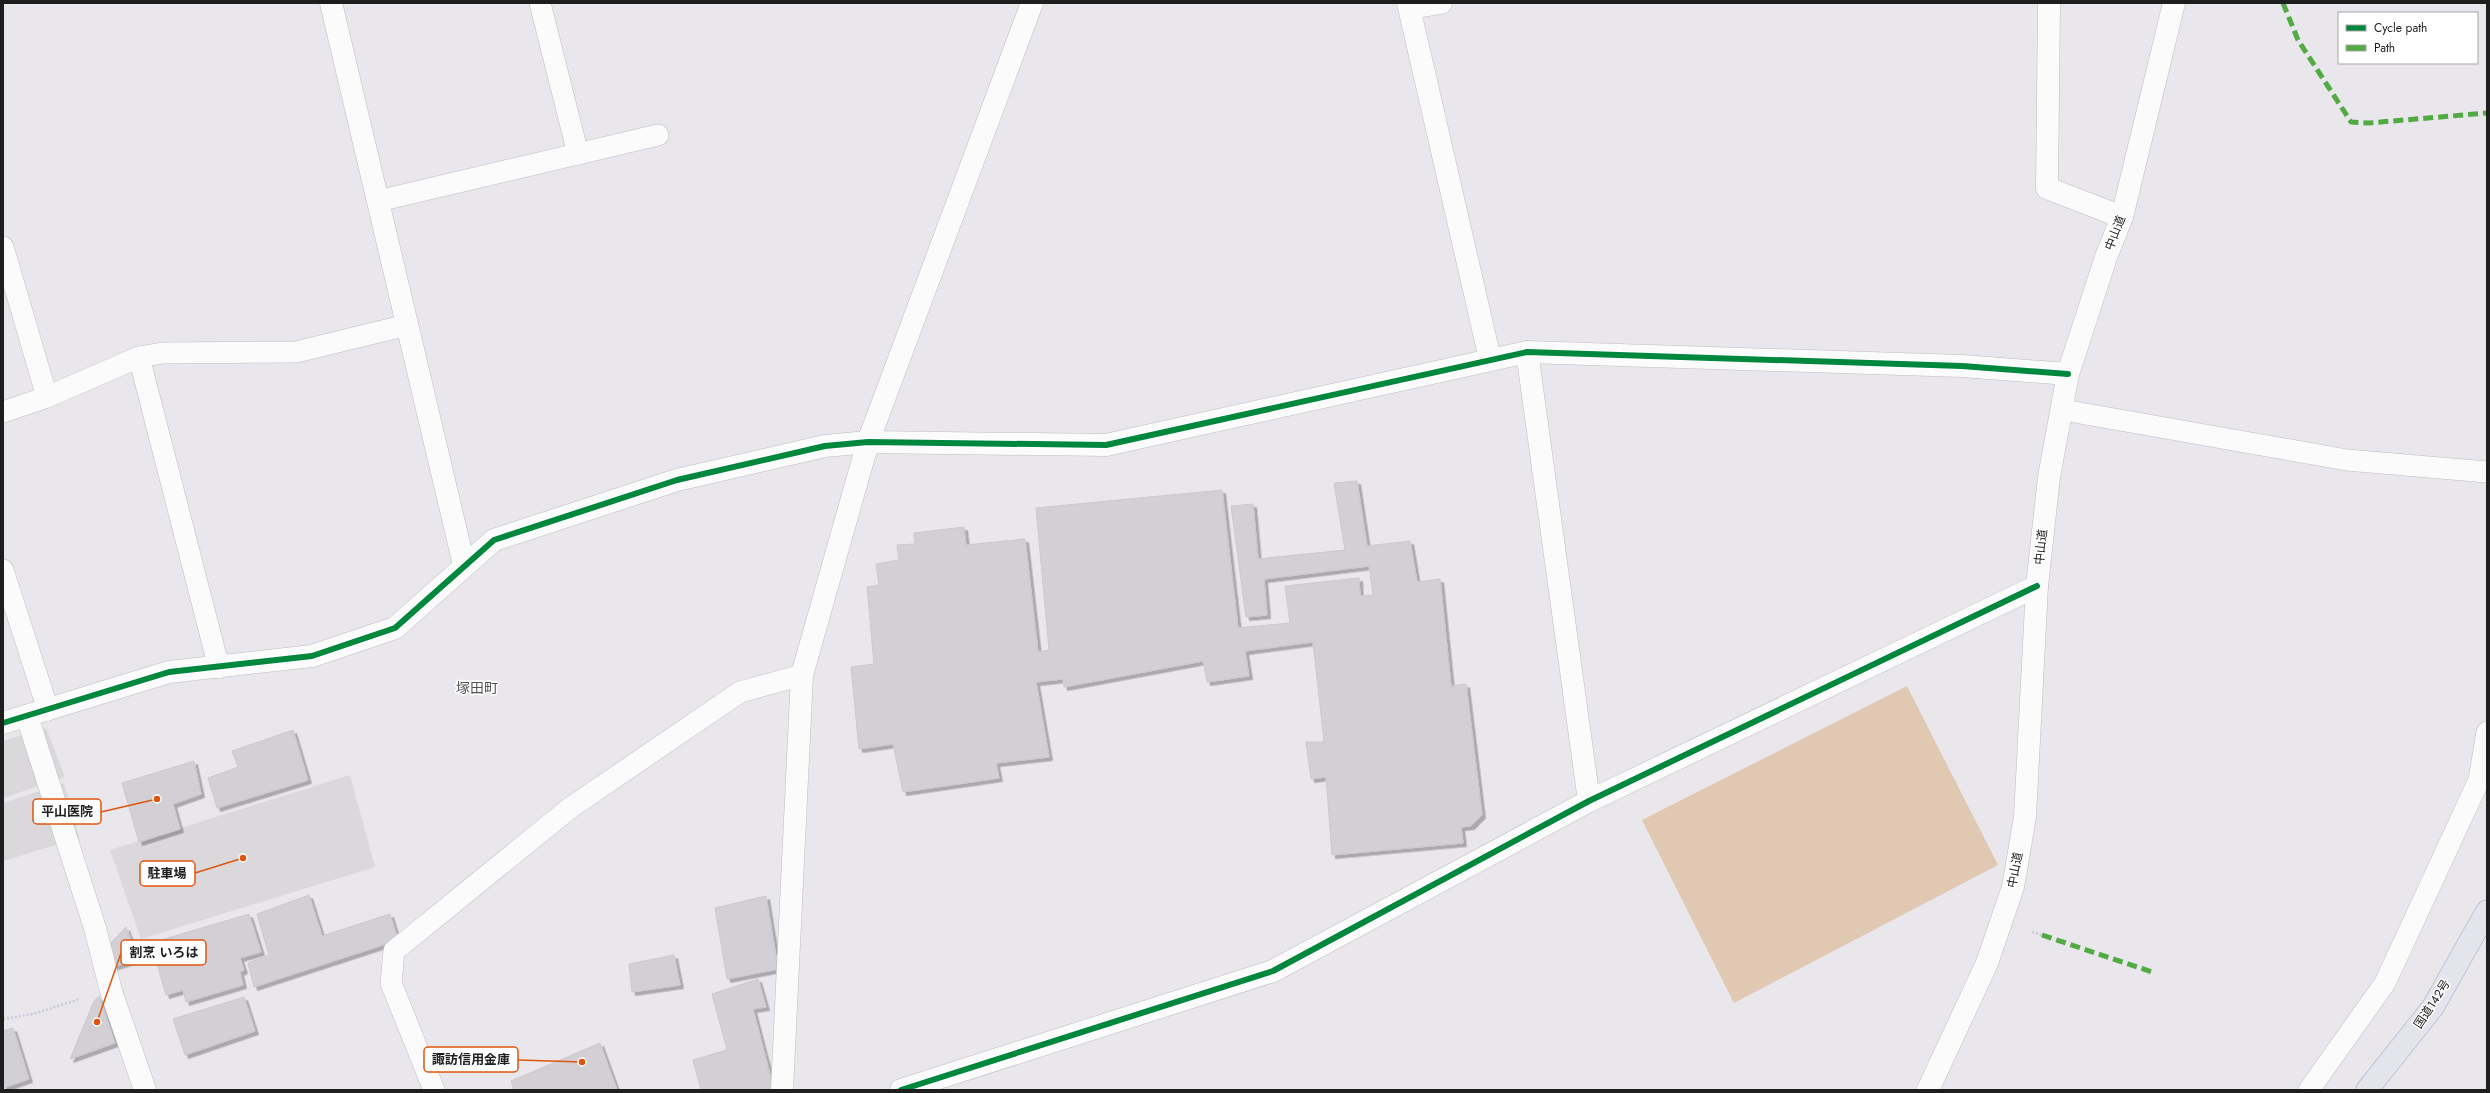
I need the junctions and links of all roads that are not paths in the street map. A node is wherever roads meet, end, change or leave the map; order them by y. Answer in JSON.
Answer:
{"nodes":[{"id":1,"x":331,"y":3,"type":"edge"},
{"id":2,"x":540,"y":3,"type":"edge"},
{"id":3,"x":1032,"y":3,"type":"edge"},
{"id":4,"x":1441,"y":3,"type":"edge"},
{"id":5,"x":2049,"y":3,"type":"edge"},
{"id":6,"x":2174,"y":3,"type":"edge"},
{"id":7,"x":1409,"y":5,"type":"edge"},
{"id":8,"x":658,"y":135,"type":"dead end"},
{"id":9,"x":578,"y":154,"type":"junction"},
{"id":10,"x":378,"y":201,"type":"junction"},
{"id":11,"x":2122,"y":217,"type":"junction"},
{"id":12,"x":3,"y":247,"type":"edge"},
{"id":13,"x":407,"y":325,"type":"junction"},
{"id":14,"x":1527,"y":352,"type":"junction"},
{"id":15,"x":139,"y":357,"type":"junction"},
{"id":16,"x":1490,"y":360,"type":"junction"},
{"id":17,"x":2068,"y":374,"type":"junction"},
{"id":18,"x":48,"y":397,"type":"junction"},
{"id":19,"x":2063,"y":410,"type":"junction"},
{"id":20,"x":3,"y":412,"type":"edge"},
{"id":21,"x":868,"y":442,"type":"junction"},
{"id":22,"x":2487,"y":472,"type":"edge"},
{"id":23,"x":464,"y":565,"type":"junction"},
{"id":24,"x":3,"y":570,"type":"edge"},
{"id":25,"x":2037,"y":586,"type":"junction"},
{"id":26,"x":219,"y":668,"type":"junction"},
{"id":27,"x":802,"y":675,"type":"junction"},
{"id":28,"x":48,"y":710,"type":"junction"},
{"id":29,"x":27,"y":716,"type":"junction"},
{"id":30,"x":3,"y":723,"type":"edge"},
{"id":31,"x":2487,"y":732,"type":"edge"},
{"id":32,"x":1589,"y":801,"type":"junction"},
{"id":33,"x":2487,"y":911,"type":"edge"},
{"id":34,"x":145,"y":1090,"type":"edge"},
{"id":35,"x":434,"y":1090,"type":"edge"},
{"id":36,"x":782,"y":1090,"type":"edge"},
{"id":37,"x":901,"y":1090,"type":"edge"},
{"id":38,"x":1928,"y":1090,"type":"edge"},
{"id":39,"x":2309,"y":1090,"type":"edge"},
{"id":40,"x":2367,"y":1090,"type":"edge"}],
"edges":[{"from":1,"to":10,"type":"street"},
{"from":2,"to":9,"type":"lane"},
{"from":3,"to":21,"type":"street"},
{"from":4,"to":7,"type":"street"},
{"from":5,"to":11,"type":"street"},
{"from":6,"to":11,"type":"street","name":"中山道"},
{"from":7,"to":16,"type":"street"},
{"from":8,"to":9,"type":"lane"},
{"from":9,"to":10,"type":"lane"},
{"from":10,"to":13,"type":"street"},
{"from":11,"to":17,"type":"street","name":"中山道"},
{"from":12,"to":18,"type":"lane"},
{"from":13,"to":15,"type":"lane"},
{"from":13,"to":23,"type":"street"},
{"from":14,"to":16,"type":"street"},
{"from":14,"to":17,"type":"street"},
{"from":14,"to":32,"type":"street"},
{"from":15,"to":18,"type":"lane"},
{"from":15,"to":26,"type":"lane"},
{"from":16,"to":21,"type":"street"},
{"from":17,"to":19,"type":"street","name":"中山道"},
{"from":18,"to":20,"type":"lane"},
{"from":19,"to":22,"type":"lane"},
{"from":19,"to":25,"type":"street","name":"中山道"},
{"from":21,"to":23,"type":"street"},
{"from":21,"to":27,"type":"street"},
{"from":23,"to":26,"type":"street"},
{"from":24,"to":28,"type":"lane"},
{"from":25,"to":32,"type":"street"},
{"from":25,"to":38,"type":"street","name":"中山道"},
{"from":26,"to":28,"type":"street"},
{"from":27,"to":35,"type":"lane"},
{"from":27,"to":36,"type":"street"},
{"from":28,"to":29,"type":"street"},
{"from":29,"to":30,"type":"street"},
{"from":29,"to":34,"type":"street"},
{"from":31,"to":39,"type":"lane"},
{"from":32,"to":37,"type":"street"},
{"from":33,"to":40,"type":"highway","name":"国道142号"}]}
